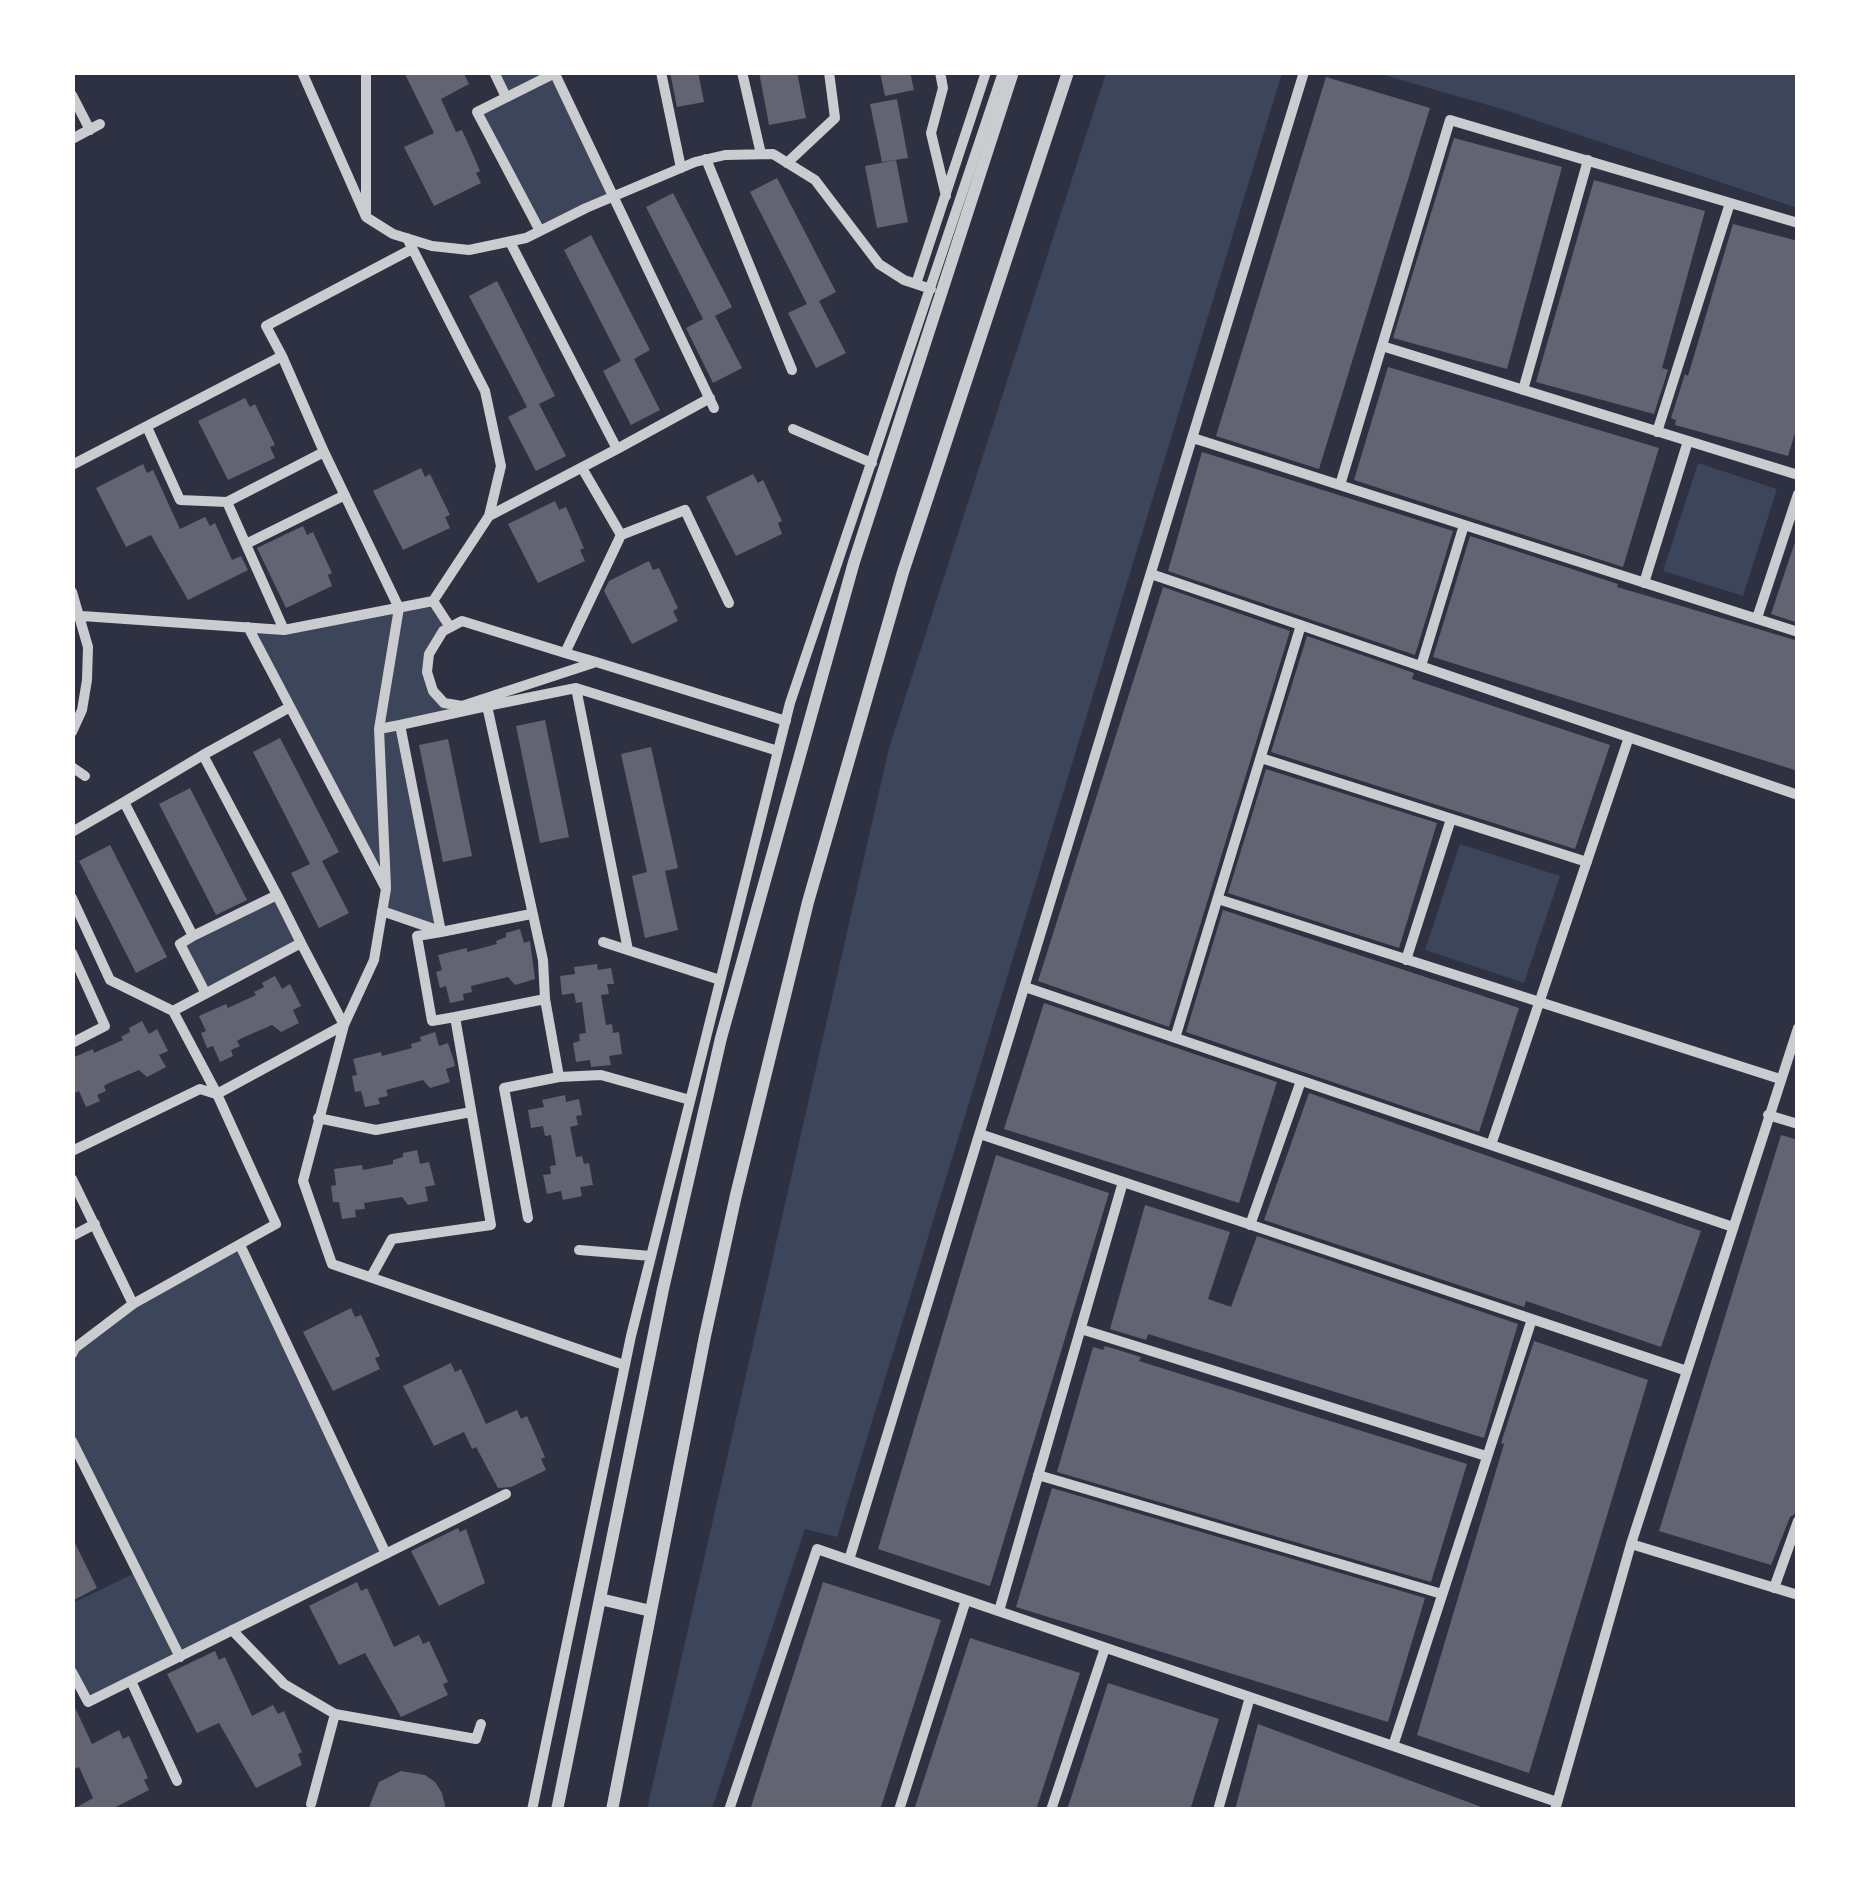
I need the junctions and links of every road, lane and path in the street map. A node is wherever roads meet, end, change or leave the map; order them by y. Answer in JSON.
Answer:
{"nodes":[{"id":1,"x":302,"y":72,"type":"edge"},
{"id":2,"x":366,"y":72,"type":"edge"},
{"id":3,"x":494,"y":72,"type":"edge"},
{"id":4,"x":661,"y":72,"type":"edge"},
{"id":5,"x":742,"y":72,"type":"edge"},
{"id":6,"x":830,"y":72,"type":"edge"},
{"id":7,"x":940,"y":72,"type":"edge"},
{"id":8,"x":986,"y":72,"type":"edge"},
{"id":9,"x":1002,"y":72,"type":"edge"},
{"id":10,"x":1014,"y":72,"type":"edge"},
{"id":11,"x":1068,"y":72,"type":"edge"},
{"id":12,"x":1304,"y":72,"type":"edge"},
{"id":13,"x":554,"y":73,"type":"edge"},
{"id":14,"x":72,"y":95,"type":"edge"},
{"id":15,"x":506,"y":97,"type":"junction"},
{"id":16,"x":72,"y":140,"type":"edge"},
{"id":17,"x":760,"y":154,"type":"junction"},
{"id":18,"x":706,"y":160,"type":"junction"},
{"id":19,"x":1588,"y":160,"type":"junction"},
{"id":20,"x":788,"y":163,"type":"junction"},
{"id":21,"x":681,"y":168,"type":"junction"},
{"id":22,"x":614,"y":196,"type":"junction"},
{"id":23,"x":946,"y":197,"type":"junction"},
{"id":24,"x":1730,"y":203,"type":"junction"},
{"id":25,"x":366,"y":217,"type":"junction"},
{"id":26,"x":1798,"y":223,"type":"edge"},
{"id":27,"x":540,"y":231,"type":"junction"},
{"id":28,"x":510,"y":242,"type":"junction"},
{"id":29,"x":410,"y":243,"type":"junction"},
{"id":30,"x":916,"y":284,"type":"junction"},
{"id":31,"x":931,"y":289,"type":"junction"},
{"id":32,"x":1382,"y":346,"type":"junction"},
{"id":33,"x":282,"y":356,"type":"junction"},
{"id":34,"x":792,"y":370,"type":"dead end"},
{"id":35,"x":1523,"y":390,"type":"junction"},
{"id":36,"x":147,"y":427,"type":"junction"},
{"id":37,"x":793,"y":429,"type":"dead end"},
{"id":38,"x":1657,"y":432,"type":"junction"},
{"id":39,"x":1193,"y":438,"type":"junction"},
{"id":40,"x":1688,"y":441,"type":"junction"},
{"id":41,"x":617,"y":450,"type":"junction"},
{"id":42,"x":324,"y":452,"type":"junction"},
{"id":43,"x":872,"y":463,"type":"junction"},
{"id":44,"x":72,"y":466,"type":"edge"},
{"id":45,"x":582,"y":468,"type":"junction"},
{"id":46,"x":1798,"y":475,"type":"edge"},
{"id":47,"x":1340,"y":485,"type":"junction"},
{"id":48,"x":345,"y":494,"type":"junction"},
{"id":49,"x":1798,"y":494,"type":"edge"},
{"id":50,"x":227,"y":502,"type":"junction"},
{"id":51,"x":490,"y":516,"type":"junction"},
{"id":52,"x":1464,"y":525,"type":"junction"},
{"id":53,"x":622,"y":536,"type":"junction"},
{"id":54,"x":246,"y":544,"type":"junction"},
{"id":55,"x":1151,"y":574,"type":"junction"},
{"id":56,"x":1644,"y":584,"type":"junction"},
{"id":57,"x":72,"y":592,"type":"edge"},
{"id":58,"x":434,"y":601,"type":"junction"},
{"id":59,"x":729,"y":604,"type":"dead end"},
{"id":60,"x":399,"y":608,"type":"junction"},
{"id":61,"x":82,"y":616,"type":"junction"},
{"id":62,"x":1757,"y":618,"type":"junction"},
{"id":63,"x":1302,"y":625,"type":"junction"},
{"id":64,"x":248,"y":627,"type":"junction"},
{"id":65,"x":450,"y":627,"type":"junction"},
{"id":66,"x":284,"y":630,"type":"junction"},
{"id":67,"x":1798,"y":632,"type":"edge"},
{"id":68,"x":565,"y":653,"type":"junction"},
{"id":69,"x":596,"y":662,"type":"junction"},
{"id":70,"x":1421,"y":666,"type":"junction"},
{"id":71,"x":576,"y":688,"type":"junction"},
{"id":72,"x":487,"y":706,"type":"junction"},
{"id":73,"x":290,"y":707,"type":"junction"},
{"id":74,"x":786,"y":721,"type":"junction"},
{"id":75,"x":400,"y":725,"type":"junction"},
{"id":76,"x":379,"y":729,"type":"junction"},
{"id":77,"x":72,"y":732,"type":"edge"},
{"id":78,"x":1630,"y":737,"type":"junction"},
{"id":79,"x":778,"y":751,"type":"junction"},
{"id":80,"x":204,"y":755,"type":"junction"},
{"id":81,"x":1261,"y":758,"type":"junction"},
{"id":82,"x":72,"y":768,"type":"edge"},
{"id":83,"x":86,"y":776,"type":"dead end"},
{"id":84,"x":1798,"y":795,"type":"edge"},
{"id":85,"x":124,"y":802,"type":"junction"},
{"id":86,"x":1451,"y":819,"type":"junction"},
{"id":87,"x":72,"y":832,"type":"edge"},
{"id":88,"x":1587,"y":862,"type":"junction"},
{"id":89,"x":386,"y":890,"type":"junction"},
{"id":90,"x":277,"y":894,"type":"junction"},
{"id":91,"x":72,"y":898,"type":"edge"},
{"id":92,"x":1218,"y":899,"type":"junction"},
{"id":93,"x":382,"y":911,"type":"junction"},
{"id":94,"x":531,"y":914,"type":"junction"},
{"id":95,"x":441,"y":932,"type":"junction"},
{"id":96,"x":193,"y":936,"type":"junction"},
{"id":97,"x":603,"y":942,"type":"dead end"},
{"id":98,"x":301,"y":943,"type":"junction"},
{"id":99,"x":628,"y":950,"type":"junction"},
{"id":100,"x":72,"y":953,"type":"edge"},
{"id":101,"x":1406,"y":960,"type":"junction"},
{"id":102,"x":720,"y":980,"type":"junction"},
{"id":103,"x":1024,"y":987,"type":"junction"},
{"id":104,"x":205,"y":992,"type":"junction"},
{"id":105,"x":545,"y":1000,"type":"junction"},
{"id":106,"x":1539,"y":1002,"type":"junction"},
{"id":107,"x":173,"y":1011,"type":"junction"},
{"id":108,"x":454,"y":1017,"type":"junction"},
{"id":109,"x":344,"y":1026,"type":"junction"},
{"id":110,"x":1798,"y":1028,"type":"edge"},
{"id":111,"x":1175,"y":1038,"type":"junction"},
{"id":112,"x":72,"y":1043,"type":"edge"},
{"id":113,"x":559,"y":1077,"type":"junction"},
{"id":114,"x":1780,"y":1079,"type":"junction"},
{"id":115,"x":1302,"y":1081,"type":"junction"},
{"id":116,"x":217,"y":1094,"type":"junction"},
{"id":117,"x":690,"y":1100,"type":"junction"},
{"id":118,"x":471,"y":1112,"type":"junction"},
{"id":119,"x":1768,"y":1115,"type":"junction"},
{"id":120,"x":318,"y":1118,"type":"junction"},
{"id":121,"x":1798,"y":1124,"type":"edge"},
{"id":122,"x":980,"y":1134,"type":"junction"},
{"id":123,"x":1490,"y":1145,"type":"junction"},
{"id":124,"x":72,"y":1151,"type":"edge"},
{"id":125,"x":72,"y":1179,"type":"edge"},
{"id":126,"x":1123,"y":1182,"type":"junction"},
{"id":127,"x":528,"y":1218,"type":"dead end"},
{"id":128,"x":95,"y":1224,"type":"junction"},
{"id":129,"x":1250,"y":1224,"type":"junction"},
{"id":130,"x":1733,"y":1227,"type":"junction"},
{"id":131,"x":72,"y":1236,"type":"edge"},
{"id":132,"x":240,"y":1245,"type":"junction"},
{"id":133,"x":580,"y":1250,"type":"dead end"},
{"id":134,"x":651,"y":1256,"type":"junction"},
{"id":135,"x":371,"y":1277,"type":"junction"},
{"id":136,"x":133,"y":1304,"type":"junction"},
{"id":137,"x":1532,"y":1319,"type":"junction"},
{"id":138,"x":1080,"y":1329,"type":"junction"},
{"id":139,"x":72,"y":1354,"type":"edge"},
{"id":140,"x":624,"y":1365,"type":"junction"},
{"id":141,"x":1687,"y":1371,"type":"junction"},
{"id":142,"x":72,"y":1441,"type":"edge"},
{"id":143,"x":1486,"y":1456,"type":"junction"},
{"id":144,"x":1038,"y":1475,"type":"junction"},
{"id":145,"x":506,"y":1494,"type":"dead end"},
{"id":146,"x":1798,"y":1520,"type":"edge"},
{"id":147,"x":1631,"y":1544,"type":"junction"},
{"id":148,"x":386,"y":1554,"type":"junction"},
{"id":149,"x":849,"y":1560,"type":"junction"},
{"id":150,"x":1774,"y":1588,"type":"junction"},
{"id":151,"x":1442,"y":1594,"type":"junction"},
{"id":152,"x":1798,"y":1595,"type":"edge"},
{"id":153,"x":600,"y":1599,"type":"junction"},
{"id":154,"x":966,"y":1600,"type":"junction"},
{"id":155,"x":650,"y":1611,"type":"junction"},
{"id":156,"x":999,"y":1612,"type":"junction"},
{"id":157,"x":232,"y":1630,"type":"junction"},
{"id":158,"x":1105,"y":1648,"type":"junction"},
{"id":159,"x":180,"y":1657,"type":"junction"},
{"id":160,"x":72,"y":1672,"type":"edge"},
{"id":161,"x":131,"y":1681,"type":"junction"},
{"id":162,"x":1250,"y":1698,"type":"junction"},
{"id":163,"x":335,"y":1714,"type":"junction"},
{"id":164,"x":481,"y":1724,"type":"dead end"},
{"id":165,"x":1393,"y":1746,"type":"junction"},
{"id":166,"x":176,"y":1780,"type":"dead end"},
{"id":167,"x":311,"y":1804,"type":"dead end"},
{"id":168,"x":1556,"y":1806,"type":"edge"},
{"id":169,"x":532,"y":1810,"type":"edge"},
{"id":170,"x":558,"y":1810,"type":"edge"},
{"id":171,"x":612,"y":1810,"type":"edge"},
{"id":172,"x":729,"y":1810,"type":"edge"},
{"id":173,"x":899,"y":1810,"type":"edge"},
{"id":174,"x":1051,"y":1810,"type":"edge"},
{"id":175,"x":1218,"y":1810,"type":"edge"}],
"edges":[{"from":1,"to":25,"type":"street"},
{"from":2,"to":25,"type":"street"},
{"from":3,"to":15,"type":"street"},
{"from":4,"to":21,"type":"street"},
{"from":5,"to":17,"type":"street"},
{"from":6,"to":20,"type":"street"},
{"from":7,"to":23,"type":"street"},
{"from":8,"to":23,"type":"street"},
{"from":9,"to":31,"type":"street"},
{"from":10,"to":153,"type":"street"},
{"from":11,"to":155,"type":"street"},
{"from":12,"to":39,"type":"street"},
{"from":13,"to":15,"type":"street"},
{"from":13,"to":22,"type":"street"},
{"from":14,"to":16,"type":"street"},
{"from":15,"to":27,"type":"street"},
{"from":17,"to":18,"type":"street"},
{"from":17,"to":20,"type":"street"},
{"from":18,"to":21,"type":"street"},
{"from":18,"to":34,"type":"street"},
{"from":19,"to":24,"type":"street"},
{"from":19,"to":32,"type":"street"},
{"from":19,"to":35,"type":"street"},
{"from":20,"to":30,"type":"street"},
{"from":21,"to":22,"type":"street"},
{"from":22,"to":27,"type":"street"},
{"from":22,"to":41,"type":"street"},
{"from":23,"to":30,"type":"street"},
{"from":24,"to":26,"type":"street"},
{"from":24,"to":38,"type":"street"},
{"from":25,"to":29,"type":"street"},
{"from":27,"to":28,"type":"street"},
{"from":28,"to":29,"type":"street"},
{"from":28,"to":41,"type":"street"},
{"from":29,"to":33,"type":"street"},
{"from":29,"to":51,"type":"street"},
{"from":30,"to":31,"type":"street"},
{"from":31,"to":43,"type":"street"},
{"from":32,"to":35,"type":"street"},
{"from":32,"to":47,"type":"street"},
{"from":33,"to":36,"type":"street"},
{"from":33,"to":42,"type":"street"},
{"from":35,"to":38,"type":"street"},
{"from":36,"to":44,"type":"street"},
{"from":36,"to":50,"type":"street"},
{"from":37,"to":43,"type":"street"},
{"from":38,"to":40,"type":"street"},
{"from":39,"to":47,"type":"street"},
{"from":39,"to":55,"type":"street"},
{"from":40,"to":46,"type":"street"},
{"from":40,"to":56,"type":"street"},
{"from":41,"to":45,"type":"street"},
{"from":42,"to":48,"type":"street"},
{"from":42,"to":50,"type":"street"},
{"from":43,"to":74,"type":"street"},
{"from":45,"to":51,"type":"street"},
{"from":45,"to":53,"type":"street"},
{"from":47,"to":52,"type":"street"},
{"from":48,"to":54,"type":"street"},
{"from":48,"to":60,"type":"street"},
{"from":49,"to":62,"type":"street"},
{"from":50,"to":54,"type":"street"},
{"from":51,"to":58,"type":"street"},
{"from":52,"to":56,"type":"street"},
{"from":52,"to":70,"type":"street"},
{"from":53,"to":59,"type":"street"},
{"from":53,"to":68,"type":"street"},
{"from":54,"to":66,"type":"street"},
{"from":55,"to":63,"type":"street"},
{"from":55,"to":103,"type":"street"},
{"from":56,"to":62,"type":"street"},
{"from":57,"to":61,"type":"street"},
{"from":58,"to":60,"type":"street"},
{"from":58,"to":65,"type":"street"},
{"from":60,"to":66,"type":"street"},
{"from":60,"to":76,"type":"street"},
{"from":61,"to":64,"type":"street"},
{"from":61,"to":77,"type":"street"},
{"from":62,"to":67,"type":"street"},
{"from":63,"to":70,"type":"street"},
{"from":63,"to":81,"type":"street"},
{"from":64,"to":66,"type":"street"},
{"from":64,"to":73,"type":"street"},
{"from":65,"to":68,"type":"street"},
{"from":65,"to":69,"type":"street"},
{"from":68,"to":69,"type":"street"},
{"from":69,"to":74,"type":"street"},
{"from":70,"to":78,"type":"street"},
{"from":71,"to":72,"type":"street"},
{"from":71,"to":79,"type":"street"},
{"from":71,"to":99,"type":"street"},
{"from":72,"to":75,"type":"street"},
{"from":72,"to":94,"type":"street"},
{"from":73,"to":80,"type":"street"},
{"from":73,"to":89,"type":"street"},
{"from":74,"to":79,"type":"street"},
{"from":75,"to":76,"type":"street"},
{"from":75,"to":95,"type":"street"},
{"from":76,"to":89,"type":"street"},
{"from":78,"to":84,"type":"street"},
{"from":78,"to":88,"type":"street"},
{"from":79,"to":102,"type":"street"},
{"from":80,"to":85,"type":"street"},
{"from":80,"to":90,"type":"street"},
{"from":81,"to":86,"type":"street"},
{"from":81,"to":92,"type":"street"},
{"from":82,"to":83,"type":"street"},
{"from":85,"to":87,"type":"street"},
{"from":85,"to":96,"type":"street"},
{"from":86,"to":88,"type":"street"},
{"from":86,"to":101,"type":"street"},
{"from":88,"to":106,"type":"street"},
{"from":89,"to":93,"type":"street"},
{"from":90,"to":96,"type":"street"},
{"from":90,"to":98,"type":"street"},
{"from":91,"to":107,"type":"street"},
{"from":92,"to":101,"type":"street"},
{"from":92,"to":111,"type":"street"},
{"from":93,"to":95,"type":"street"},
{"from":93,"to":109,"type":"street"},
{"from":94,"to":95,"type":"street"},
{"from":94,"to":105,"type":"street"},
{"from":95,"to":108,"type":"street"},
{"from":96,"to":104,"type":"street"},
{"from":97,"to":99,"type":"street"},
{"from":98,"to":104,"type":"street"},
{"from":98,"to":109,"type":"street"},
{"from":99,"to":102,"type":"street"},
{"from":100,"to":112,"type":"street"},
{"from":101,"to":106,"type":"street"},
{"from":102,"to":117,"type":"street"},
{"from":103,"to":111,"type":"street"},
{"from":103,"to":122,"type":"street"},
{"from":104,"to":107,"type":"street"},
{"from":105,"to":108,"type":"street"},
{"from":105,"to":113,"type":"street"},
{"from":106,"to":114,"type":"street"},
{"from":106,"to":123,"type":"street"},
{"from":107,"to":116,"type":"street"},
{"from":108,"to":118,"type":"street"},
{"from":109,"to":116,"type":"street"},
{"from":109,"to":120,"type":"street"},
{"from":110,"to":114,"type":"street"},
{"from":111,"to":115,"type":"street"},
{"from":113,"to":117,"type":"street"},
{"from":113,"to":127,"type":"street"},
{"from":114,"to":119,"type":"street"},
{"from":115,"to":123,"type":"street"},
{"from":115,"to":129,"type":"street"},
{"from":116,"to":124,"type":"street"},
{"from":116,"to":132,"type":"street"},
{"from":117,"to":134,"type":"street"},
{"from":118,"to":120,"type":"street"},
{"from":118,"to":135,"type":"street"},
{"from":119,"to":121,"type":"street"},
{"from":119,"to":130,"type":"street"},
{"from":120,"to":135,"type":"street"},
{"from":122,"to":126,"type":"street"},
{"from":122,"to":149,"type":"street"},
{"from":123,"to":130,"type":"street"},
{"from":125,"to":128,"type":"street"},
{"from":126,"to":129,"type":"street"},
{"from":126,"to":138,"type":"street"},
{"from":128,"to":131,"type":"street"},
{"from":128,"to":136,"type":"street"},
{"from":129,"to":137,"type":"street"},
{"from":130,"to":141,"type":"street"},
{"from":132,"to":136,"type":"street"},
{"from":132,"to":148,"type":"street"},
{"from":133,"to":134,"type":"street"},
{"from":134,"to":140,"type":"street"},
{"from":135,"to":140,"type":"street"},
{"from":136,"to":139,"type":"street"},
{"from":137,"to":141,"type":"street"},
{"from":137,"to":143,"type":"street"},
{"from":138,"to":143,"type":"street"},
{"from":138,"to":144,"type":"street"},
{"from":140,"to":169,"type":"street"},
{"from":141,"to":147,"type":"street"},
{"from":142,"to":159,"type":"street"},
{"from":143,"to":151,"type":"street"},
{"from":144,"to":151,"type":"street"},
{"from":144,"to":156,"type":"street"},
{"from":145,"to":148,"type":"street"},
{"from":146,"to":150,"type":"street"},
{"from":147,"to":150,"type":"street"},
{"from":147,"to":168,"type":"street"},
{"from":148,"to":157,"type":"street"},
{"from":149,"to":154,"type":"street"},
{"from":149,"to":172,"type":"street"},
{"from":150,"to":152,"type":"street"},
{"from":151,"to":165,"type":"street"},
{"from":153,"to":155,"type":"street"},
{"from":153,"to":170,"type":"street"},
{"from":154,"to":156,"type":"street"},
{"from":154,"to":173,"type":"street"},
{"from":155,"to":171,"type":"street"},
{"from":156,"to":158,"type":"street"},
{"from":157,"to":159,"type":"street"},
{"from":157,"to":163,"type":"street"},
{"from":158,"to":162,"type":"street"},
{"from":158,"to":174,"type":"street"},
{"from":159,"to":161,"type":"street"},
{"from":160,"to":161,"type":"street"},
{"from":161,"to":166,"type":"street"},
{"from":162,"to":165,"type":"street"},
{"from":162,"to":175,"type":"street"},
{"from":163,"to":164,"type":"street"},
{"from":163,"to":167,"type":"street"},
{"from":165,"to":168,"type":"street"}]}
